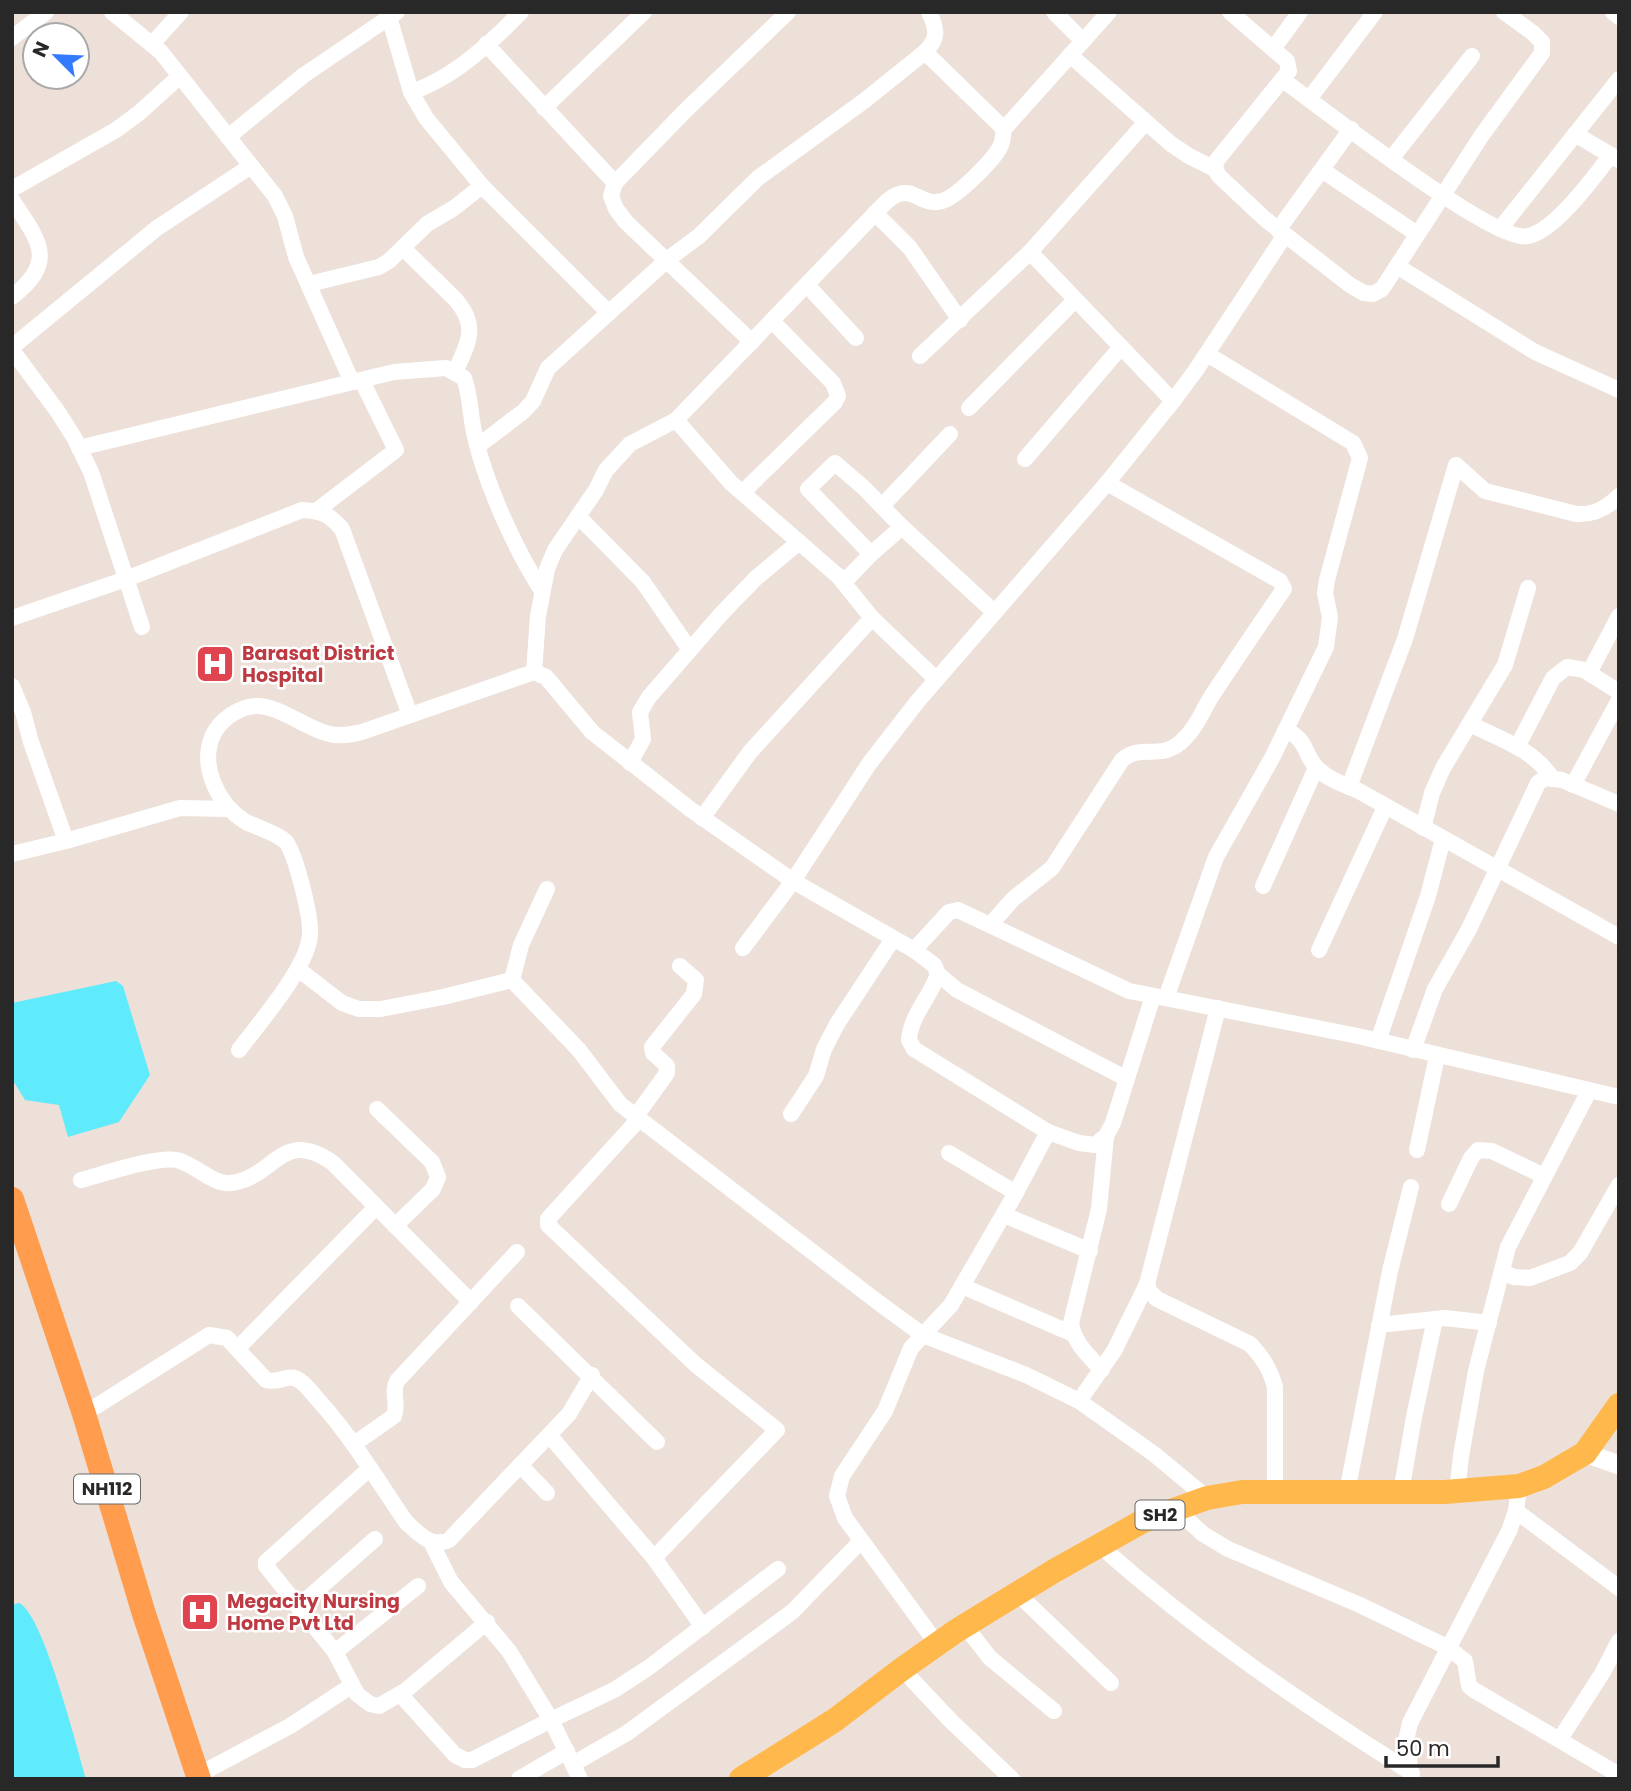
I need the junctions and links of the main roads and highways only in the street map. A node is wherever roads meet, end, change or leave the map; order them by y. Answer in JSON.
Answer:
{"nodes":[{"id":1,"x":12,"y":1199,"type":"edge"},
{"id":2,"x":1619,"y":1405,"type":"edge"},
{"id":3,"x":199,"y":1777,"type":"edge"},
{"id":4,"x":750,"y":1777,"type":"edge"}],
"edges":[{"from":1,"to":3,"type":"highway","number":"NH112"},
{"from":2,"to":4,"type":"main road","number":"SH2"}]}
